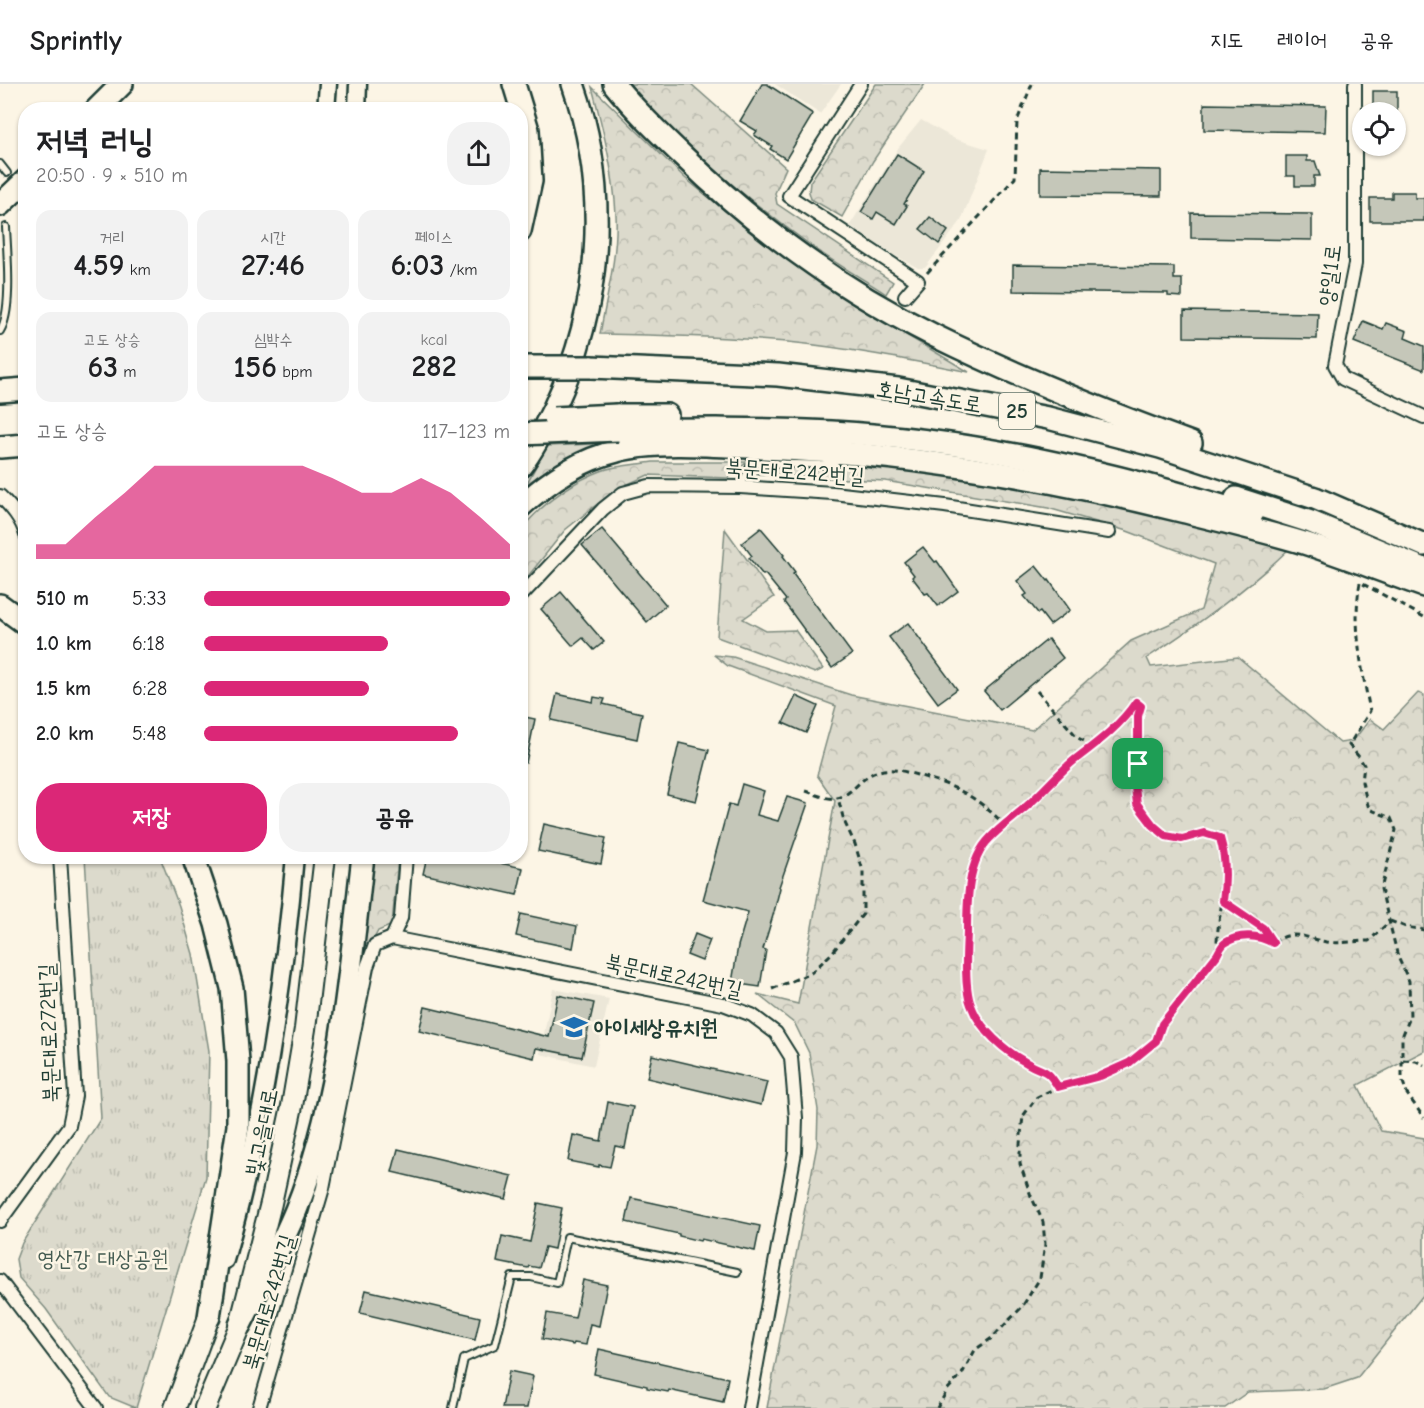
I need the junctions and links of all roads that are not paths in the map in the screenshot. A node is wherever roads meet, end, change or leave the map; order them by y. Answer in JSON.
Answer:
{"nodes":[{"id":1,"x":105,"y":84,"type":"edge"},
{"id":2,"x":122,"y":84,"type":"edge"},
{"id":3,"x":328,"y":84,"type":"edge"},
{"id":4,"x":358,"y":84,"type":"edge"},
{"id":5,"x":514,"y":84,"type":"edge"},
{"id":6,"x":573,"y":84,"type":"edge"},
{"id":7,"x":614,"y":84,"type":"edge"},
{"id":8,"x":861,"y":84,"type":"edge"},
{"id":9,"x":1355,"y":84,"type":"edge"},
{"id":10,"x":92,"y":102,"type":"edge"},
{"id":11,"x":104,"y":102,"type":"edge"},
{"id":12,"x":327,"y":102,"type":"edge"},
{"id":13,"x":357,"y":102,"type":"edge"},
{"id":14,"x":520,"y":102,"type":"edge"},
{"id":15,"x":528,"y":129,"type":"edge"},
{"id":16,"x":0,"y":164,"type":"edge"},
{"id":17,"x":16,"y":176,"type":"edge"},
{"id":18,"x":528,"y":195,"type":"edge"},
{"id":19,"x":0,"y":205,"type":"edge"},
{"id":20,"x":6,"y":227,"type":"dead end"},
{"id":21,"x":905,"y":296,"type":"dead end"},
{"id":22,"x":0,"y":331,"type":"edge"},
{"id":23,"x":528,"y":367,"type":"edge"},
{"id":24,"x":18,"y":390,"type":"edge"},
{"id":25,"x":0,"y":391,"type":"edge"},
{"id":26,"x":1424,"y":417,"type":"edge"},
{"id":27,"x":528,"y":420,"type":"edge"},
{"id":28,"x":618,"y":423,"type":"junction"},
{"id":29,"x":528,"y":433,"type":"edge"},
{"id":30,"x":18,"y":446,"type":"edge"},
{"id":31,"x":0,"y":447,"type":"edge"},
{"id":32,"x":528,"y":455,"type":"edge"},
{"id":33,"x":835,"y":465,"type":"dead end"},
{"id":34,"x":740,"y":488,"type":"junction"},
{"id":35,"x":0,"y":496,"type":"edge"},
{"id":36,"x":1315,"y":498,"type":"junction"},
{"id":37,"x":528,"y":499,"type":"edge"},
{"id":38,"x":18,"y":518,"type":"edge"},
{"id":39,"x":1109,"y":532,"type":"dead end"},
{"id":40,"x":1424,"y":545,"type":"edge"},
{"id":41,"x":1424,"y":569,"type":"edge"},
{"id":42,"x":1424,"y":586,"type":"edge"},
{"id":43,"x":528,"y":589,"type":"edge"},
{"id":44,"x":0,"y":605,"type":"edge"},
{"id":45,"x":18,"y":619,"type":"edge"},
{"id":46,"x":60,"y":864,"type":"edge"},
{"id":47,"x":196,"y":864,"type":"edge"},
{"id":48,"x":294,"y":864,"type":"edge"},
{"id":49,"x":324,"y":864,"type":"edge"},
{"id":50,"x":362,"y":864,"type":"edge"},
{"id":51,"x":405,"y":864,"type":"edge"},
{"id":52,"x":392,"y":938,"type":"junction"},
{"id":53,"x":0,"y":1221,"type":"edge"},
{"id":54,"x":737,"y":1272,"type":"dead end"},
{"id":55,"x":0,"y":1281,"type":"edge"},
{"id":56,"x":209,"y":1317,"type":"junction"},
{"id":57,"x":240,"y":1324,"type":"junction"},
{"id":58,"x":96,"y":1408,"type":"edge"},
{"id":59,"x":175,"y":1408,"type":"edge"},
{"id":60,"x":205,"y":1408,"type":"edge"},
{"id":61,"x":259,"y":1408,"type":"edge"},
{"id":62,"x":453,"y":1408,"type":"edge"},
{"id":63,"x":749,"y":1408,"type":"edge"}],
"edges":[{"from":1,"to":10,"type":"highway"},
{"from":2,"to":11,"type":"highway"},
{"from":3,"to":12,"type":"main road"},
{"from":4,"to":13,"type":"main road"},
{"from":5,"to":14,"type":"highway"},
{"from":6,"to":32,"type":"highway"},
{"from":7,"to":36,"type":"highway"},
{"from":8,"to":21,"type":"street"},
{"from":9,"to":26,"type":"street","name":"양일1로"},
{"from":15,"to":18,"type":"highway"},
{"from":16,"to":17,"type":"lane"},
{"from":17,"to":19,"type":"highway"},
{"from":20,"to":22,"type":"lane"},
{"from":23,"to":36,"type":"highway","name":"호남고속도로","number":"25","bridge":true},
{"from":24,"to":25,"type":"highway"},
{"from":27,"to":28,"type":"highway","name":"호남고속도로","number":"25","bridge":true},
{"from":28,"to":29,"type":"highway","bridge":true},
{"from":28,"to":41,"type":"highway","name":"호남고속도로","number":"25"},
{"from":28,"to":42,"type":"highway"},
{"from":30,"to":31,"type":"highway"},
{"from":33,"to":34,"type":"lane"},
{"from":34,"to":39,"type":"street","name":"북문대로242번길"},
{"from":34,"to":43,"type":"street","name":"북문대로242번길"},
{"from":35,"to":38,"type":"street"},
{"from":36,"to":40,"type":"highway","name":"호남고속도로","number":"25"},
{"from":37,"to":42,"type":"highway"},
{"from":44,"to":45,"type":"highway"},
{"from":46,"to":53,"type":"street","name":"북문대로272번길"},
{"from":47,"to":56,"type":"highway"},
{"from":48,"to":56,"type":"main road","name":"빛고을대로"},
{"from":49,"to":57,"type":"highway","name":"빛고을대로"},
{"from":50,"to":57,"type":"highway"},
{"from":51,"to":52,"type":"street"},
{"from":52,"to":61,"type":"street","name":"북문대로242번길"},
{"from":52,"to":63,"type":"street","name":"북문대로242번길"},
{"from":54,"to":62,"type":"lane"},
{"from":55,"to":58,"type":"street"},
{"from":56,"to":59,"type":"highway","name":"빛고을대로"},
{"from":57,"to":60,"type":"highway","name":"빛고을대로"}]}
